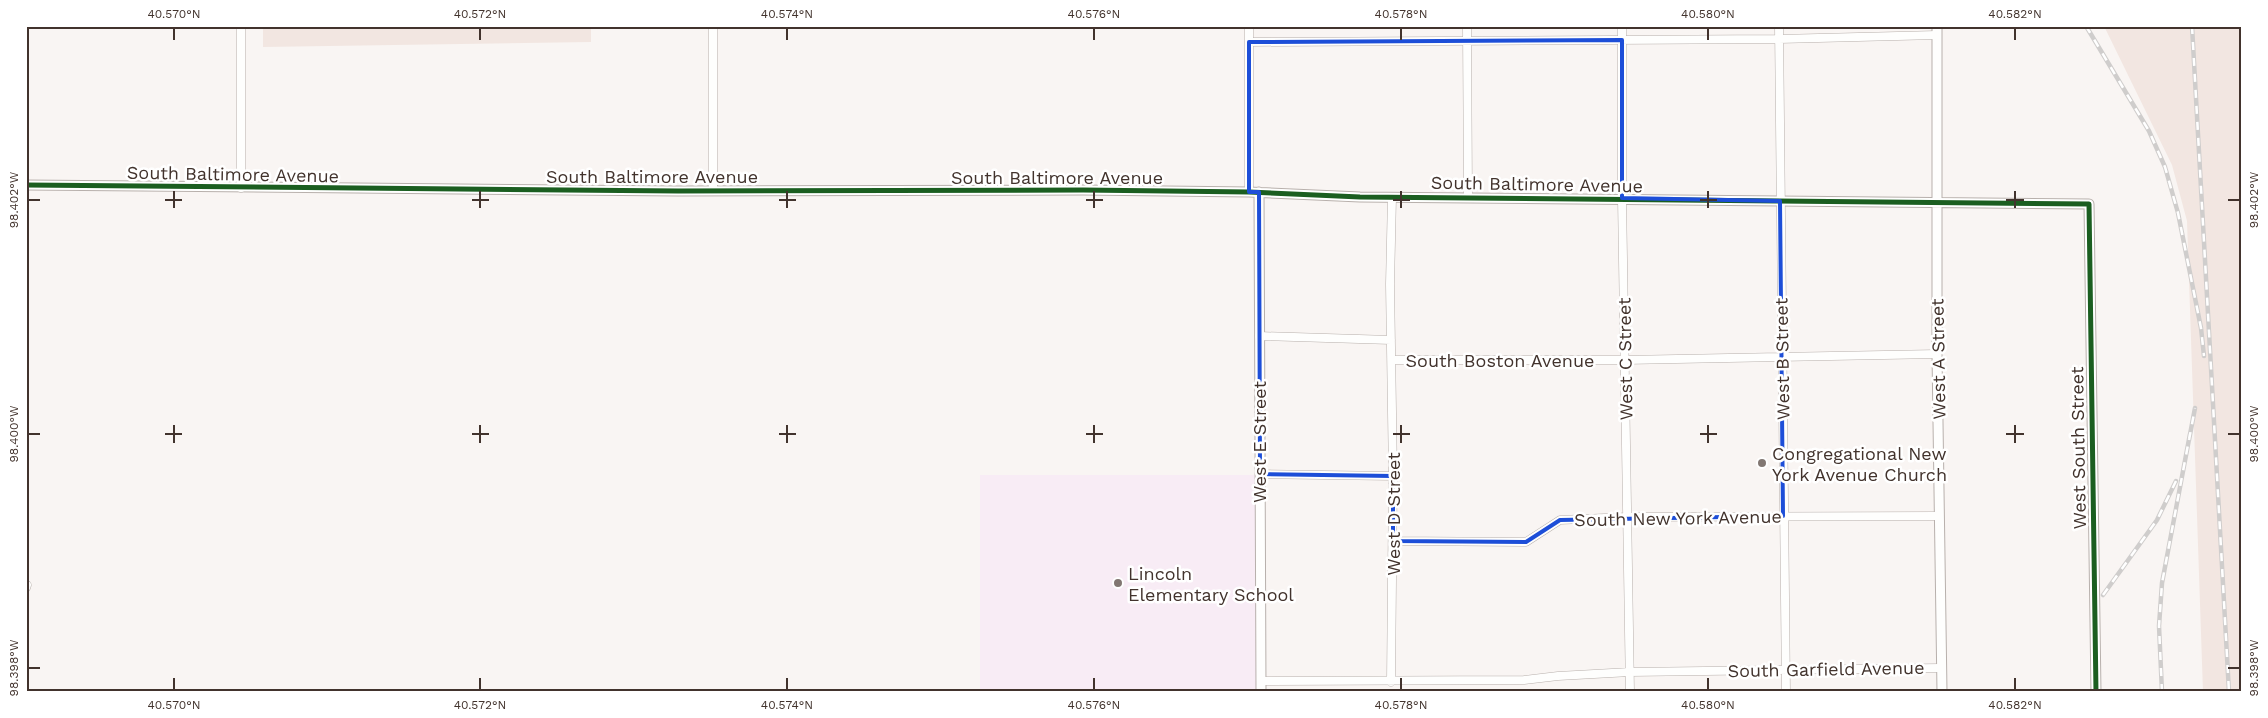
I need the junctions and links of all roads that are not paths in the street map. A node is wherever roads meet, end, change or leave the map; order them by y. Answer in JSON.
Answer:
{"nodes":[{"id":1,"x":241,"y":26,"type":"edge"},
{"id":2,"x":713,"y":26,"type":"edge"},
{"id":3,"x":1249,"y":26,"type":"edge"},
{"id":4,"x":1467,"y":26,"type":"edge"},
{"id":5,"x":1622,"y":26,"type":"edge"},
{"id":6,"x":1779,"y":26,"type":"edge"},
{"id":7,"x":1937,"y":31,"type":"edge"},
{"id":8,"x":1779,"y":39,"type":"junction"},
{"id":9,"x":1622,"y":40,"type":"junction"},
{"id":10,"x":1467,"y":41,"type":"junction"},
{"id":11,"x":1249,"y":42,"type":"junction"},
{"id":12,"x":26,"y":185,"type":"edge"},
{"id":13,"x":241,"y":188,"type":"junction"},
{"id":14,"x":714,"y":191,"type":"junction"},
{"id":15,"x":1254,"y":192,"type":"junction"},
{"id":16,"x":1392,"y":197,"type":"junction"},
{"id":17,"x":1468,"y":197,"type":"junction"},
{"id":18,"x":1622,"y":198,"type":"junction"},
{"id":19,"x":1780,"y":201,"type":"junction"},
{"id":20,"x":1938,"y":203,"type":"junction"},
{"id":21,"x":2089,"y":204,"type":"joint"},
{"id":22,"x":1259,"y":336,"type":"junction"},
{"id":23,"x":1391,"y":340,"type":"junction"},
{"id":24,"x":1937,"y":354,"type":"junction"},
{"id":25,"x":1782,"y":358,"type":"junction"},
{"id":26,"x":1392,"y":360,"type":"junction"},
{"id":27,"x":1625,"y":360,"type":"junction"},
{"id":28,"x":1260,"y":474,"type":"junction"},
{"id":29,"x":1393,"y":476,"type":"junction"},
{"id":30,"x":1783,"y":516,"type":"junction"},
{"id":31,"x":1939,"y":516,"type":"junction"},
{"id":32,"x":1627,"y":517,"type":"junction"},
{"id":33,"x":1393,"y":541,"type":"junction"},
{"id":34,"x":1941,"y":668,"type":"junction"},
{"id":35,"x":1786,"y":670,"type":"junction"},
{"id":36,"x":1630,"y":672,"type":"junction"},
{"id":37,"x":1261,"y":681,"type":"junction"},
{"id":38,"x":1391,"y":682,"type":"junction"},
{"id":39,"x":1261,"y":692,"type":"edge"},
{"id":40,"x":1630,"y":692,"type":"edge"},
{"id":41,"x":1786,"y":692,"type":"edge"},
{"id":42,"x":1942,"y":692,"type":"edge"},
{"id":43,"x":2096,"y":692,"type":"edge"}],
"edges":[{"from":1,"to":13,"type":"street"},
{"from":2,"to":14,"type":"street"},
{"from":3,"to":11,"type":"street","name":"West E Street"},
{"from":4,"to":10,"type":"street"},
{"from":5,"to":9,"type":"street","name":"West C Street"},
{"from":6,"to":8,"type":"street","name":"West B Street"},
{"from":7,"to":8,"type":"street"},
{"from":7,"to":20,"type":"street","name":"West A Street"},
{"from":8,"to":9,"type":"street"},
{"from":8,"to":19,"type":"street","name":"West B Street"},
{"from":9,"to":10,"type":"street"},
{"from":9,"to":18,"type":"street","name":"West C Street"},
{"from":10,"to":11,"type":"street"},
{"from":10,"to":17,"type":"street"},
{"from":11,"to":15,"type":"street","name":"West E Street"},
{"from":12,"to":13,"type":"street","name":"South Baltimore Avenue"},
{"from":13,"to":14,"type":"street","name":"South Baltimore Avenue"},
{"from":14,"to":15,"type":"street","name":"South Baltimore Avenue"},
{"from":15,"to":16,"type":"street","name":"South Baltimore Avenue"},
{"from":15,"to":22,"type":"street","name":"West E Street"},
{"from":16,"to":17,"type":"street","name":"South Baltimore Avenue"},
{"from":16,"to":23,"type":"street","name":"West D Street"},
{"from":17,"to":18,"type":"street","name":"South Baltimore Avenue"},
{"from":18,"to":19,"type":"street","name":"South Baltimore Avenue"},
{"from":18,"to":27,"type":"street","name":"West C Street"},
{"from":19,"to":20,"type":"street","name":"South Baltimore Avenue"},
{"from":19,"to":25,"type":"street","name":"West B Street"},
{"from":20,"to":21,"type":"street","name":"South Baltimore Avenue"},
{"from":20,"to":24,"type":"street","name":"West A Street"},
{"from":21,"to":43,"type":"street","name":"West South Street"},
{"from":22,"to":23,"type":"street","name":"South Boston Avenue"},
{"from":22,"to":28,"type":"street","name":"West E Street"},
{"from":23,"to":26,"type":"street","name":"West D Street"},
{"from":24,"to":25,"type":"street","name":"South Boston Avenue"},
{"from":24,"to":31,"type":"street","name":"West A Street"},
{"from":25,"to":27,"type":"street","name":"South Boston Avenue"},
{"from":25,"to":30,"type":"street","name":"West B Street"},
{"from":26,"to":27,"type":"street","name":"South Boston Avenue"},
{"from":26,"to":29,"type":"street","name":"West D Street"},
{"from":27,"to":32,"type":"street","name":"West C Street"},
{"from":28,"to":29,"type":"street"},
{"from":28,"to":37,"type":"street","name":"West E Street"},
{"from":29,"to":33,"type":"street","name":"West D Street"},
{"from":30,"to":31,"type":"street","name":"South New York Avenue"},
{"from":30,"to":32,"type":"street","name":"South New York Avenue"},
{"from":30,"to":35,"type":"street","name":"West B Street"},
{"from":31,"to":34,"type":"street","name":"West A Street"},
{"from":32,"to":33,"type":"street","name":"South New York Avenue"},
{"from":32,"to":36,"type":"street","name":"West C Street"},
{"from":33,"to":38,"type":"street","name":"West D Street"},
{"from":34,"to":35,"type":"street","name":"South Garfield Avenue"},
{"from":34,"to":42,"type":"street","name":"West A Street"},
{"from":35,"to":36,"type":"street","name":"South Garfield Avenue"},
{"from":35,"to":41,"type":"street","name":"West B Street"},
{"from":36,"to":38,"type":"street","name":"South Garfield Avenue"},
{"from":36,"to":40,"type":"street","name":"West C Street"},
{"from":37,"to":38,"type":"street","name":"South Garfield Avenue"},
{"from":37,"to":39,"type":"street","name":"West E Street"}]}
